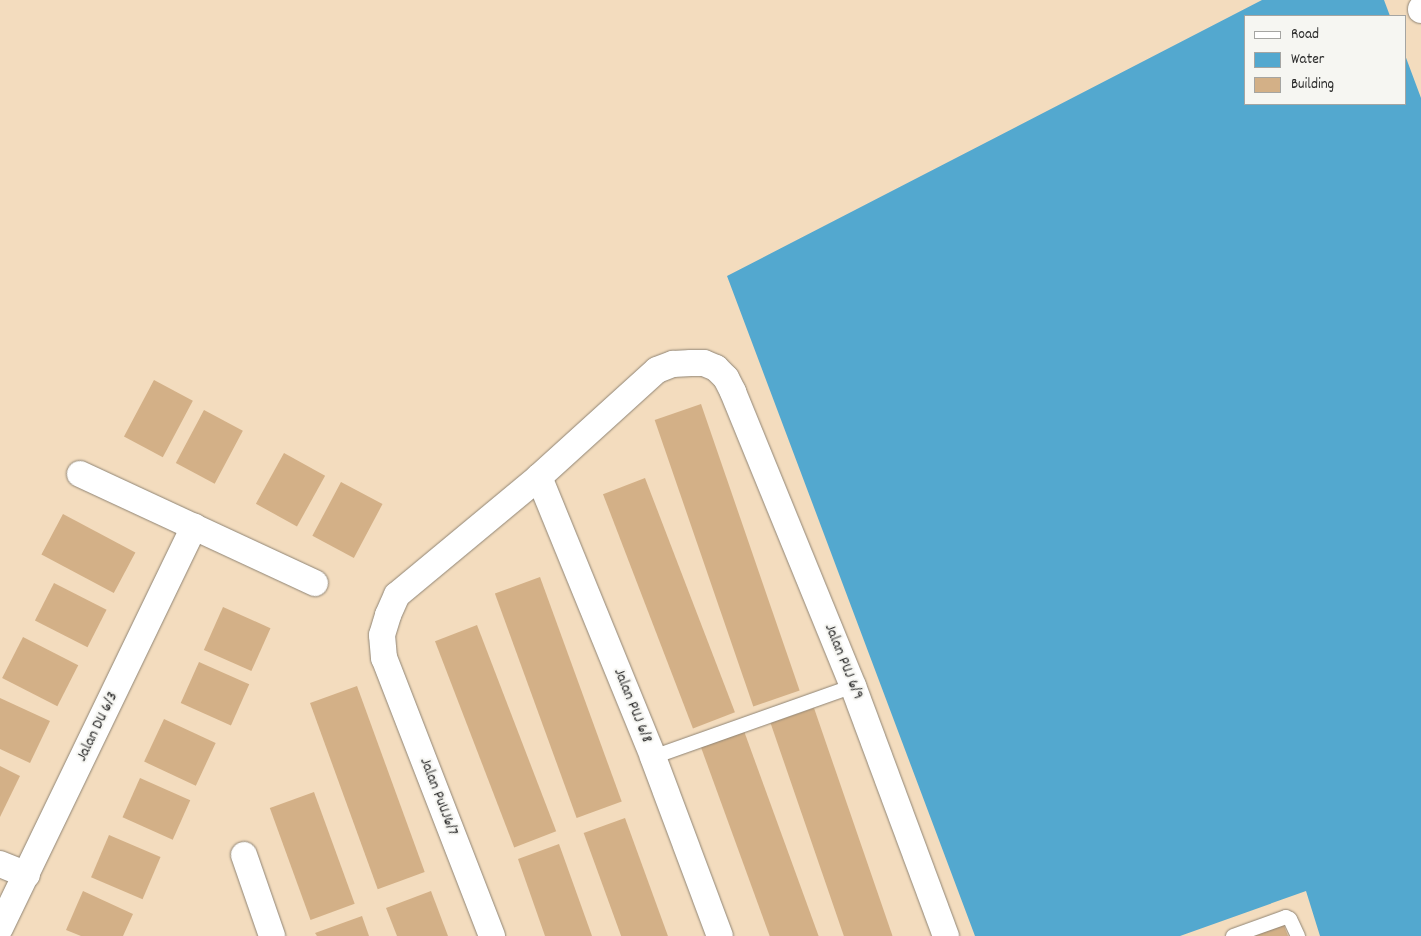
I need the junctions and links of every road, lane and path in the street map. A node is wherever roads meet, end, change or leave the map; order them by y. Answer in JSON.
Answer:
{"nodes":[{"id":1,"x":80,"y":474,"type":"dead end"},
{"id":2,"x":539,"y":477,"type":"junction"},
{"id":3,"x":194,"y":526,"type":"junction"},
{"id":4,"x":315,"y":583,"type":"dead end"},
{"id":5,"x":853,"y":686,"type":"junction"},
{"id":6,"x":653,"y":757,"type":"junction"},
{"id":7,"x":244,"y":855,"type":"dead end"},
{"id":8,"x":0,"y":864,"type":"edge"},
{"id":9,"x":27,"y":875,"type":"junction"},
{"id":10,"x":0,"y":928,"type":"edge"},
{"id":11,"x":272,"y":936,"type":"edge"},
{"id":12,"x":492,"y":936,"type":"edge"},
{"id":13,"x":720,"y":936,"type":"edge"},
{"id":14,"x":946,"y":936,"type":"edge"},
{"id":15,"x":1233,"y":936,"type":"edge"},
{"id":16,"x":1298,"y":936,"type":"edge"}],
"edges":[{"from":1,"to":3,"type":"street"},
{"from":2,"to":5,"type":"street","name":"Jalan PUJ 6/9"},
{"from":2,"to":6,"type":"street","name":"Jalan PUJ 6/8"},
{"from":2,"to":12,"type":"street","name":"Jalan PuUJ6/7"},
{"from":3,"to":4,"type":"street"},
{"from":3,"to":9,"type":"street","name":"Jalan DU 6/3"},
{"from":5,"to":6,"type":"lane"},
{"from":5,"to":14,"type":"street","name":"Jalan PUJ 6/9"},
{"from":6,"to":13,"type":"street","name":"Jalan PUJ 6/8"},
{"from":7,"to":11,"type":"street"},
{"from":8,"to":9,"type":"street"},
{"from":9,"to":10,"type":"street","name":"Jalan DU 6/3"},
{"from":15,"to":16,"type":"lane"}]}
